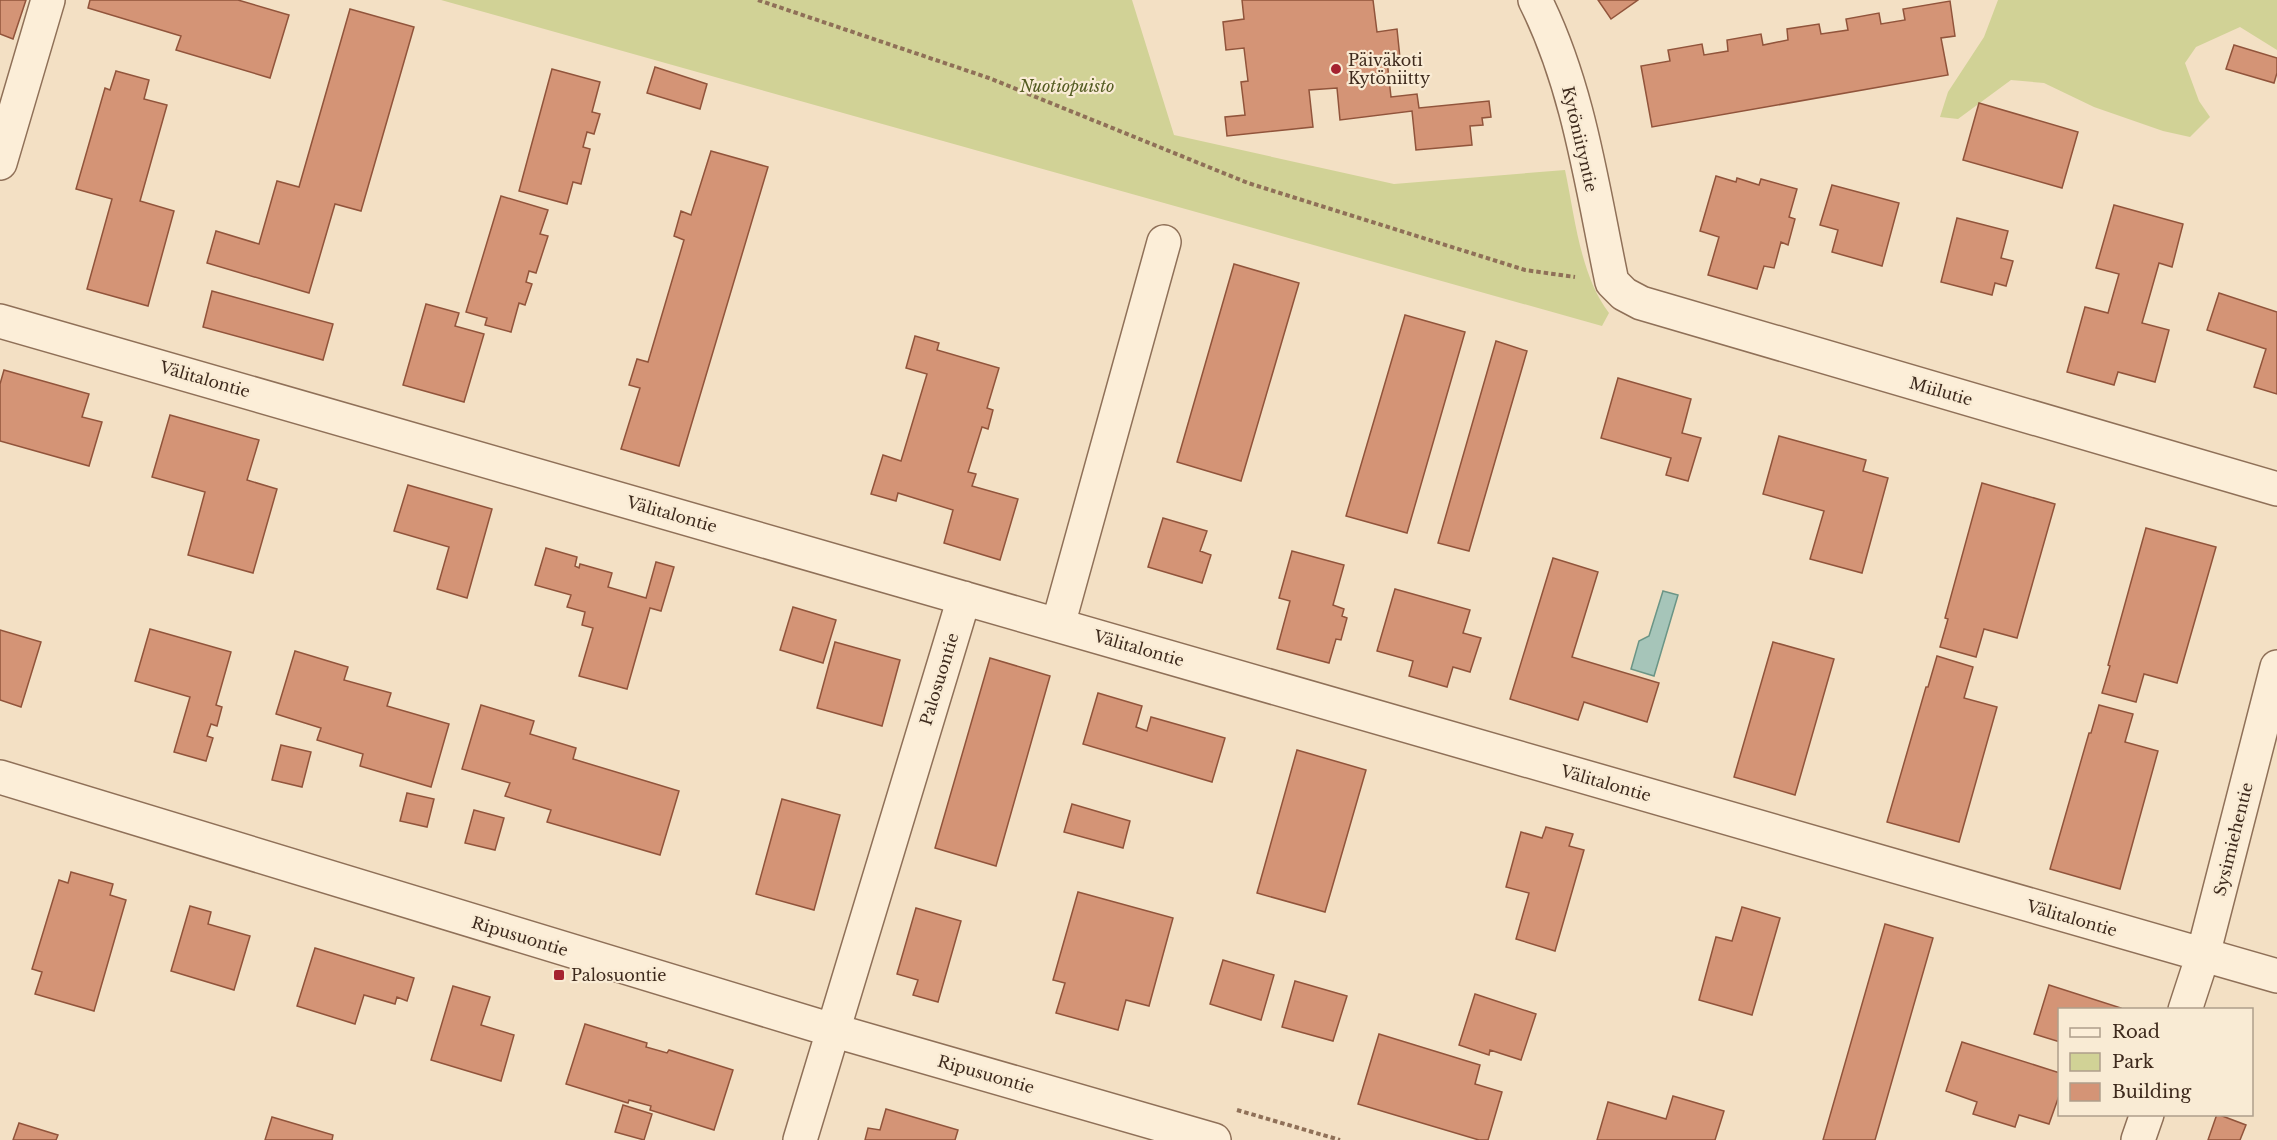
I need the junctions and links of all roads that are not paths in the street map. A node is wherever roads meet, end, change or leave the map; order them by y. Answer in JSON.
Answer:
{"nodes":[{"id":1,"x":48,"y":0,"type":"edge"},
{"id":2,"x":1535,"y":0,"type":"edge"},
{"id":3,"x":0,"y":163,"type":"edge"},
{"id":4,"x":1164,"y":242,"type":"dead end"},
{"id":5,"x":1612,"y":282,"type":"joint"},
{"id":6,"x":0,"y":321,"type":"edge"},
{"id":7,"x":2277,"y":489,"type":"edge"},
{"id":8,"x":964,"y":598,"type":"junction"},
{"id":9,"x":1058,"y":625,"type":"junction"},
{"id":10,"x":2277,"y":667,"type":"edge"},
{"id":11,"x":0,"y":777,"type":"edge"},
{"id":12,"x":2203,"y":955,"type":"junction"},
{"id":13,"x":2277,"y":976,"type":"edge"},
{"id":14,"x":2185,"y":1008,"type":"edge"},
{"id":15,"x":832,"y":1030,"type":"junction"},
{"id":16,"x":2146,"y":1116,"type":"edge"},
{"id":17,"x":800,"y":1140,"type":"edge"},
{"id":18,"x":1214,"y":1140,"type":"edge"},
{"id":19,"x":2138,"y":1140,"type":"edge"}],
"edges":[{"from":1,"to":3,"type":"street"},
{"from":2,"to":5,"type":"street","name":"Kytöniityntie"},
{"from":4,"to":9,"type":"street"},
{"from":5,"to":7,"type":"street","name":"Miilutie"},
{"from":6,"to":8,"type":"street","name":"Välitalontie"},
{"from":8,"to":9,"type":"street","name":"Välitalontie"},
{"from":8,"to":15,"type":"street","name":"Palosuontie"},
{"from":9,"to":12,"type":"street","name":"Välitalontie"},
{"from":10,"to":12,"type":"street","name":"Sysimiehentie"},
{"from":11,"to":15,"type":"street","name":"Ripusuontie"},
{"from":12,"to":13,"type":"street","name":"Välitalontie"},
{"from":12,"to":14,"type":"street","name":"Sysimiehentie"},
{"from":15,"to":17,"type":"street","name":"Palosuontie"},
{"from":15,"to":18,"type":"street","name":"Ripusuontie"},
{"from":16,"to":19,"type":"street"}]}
